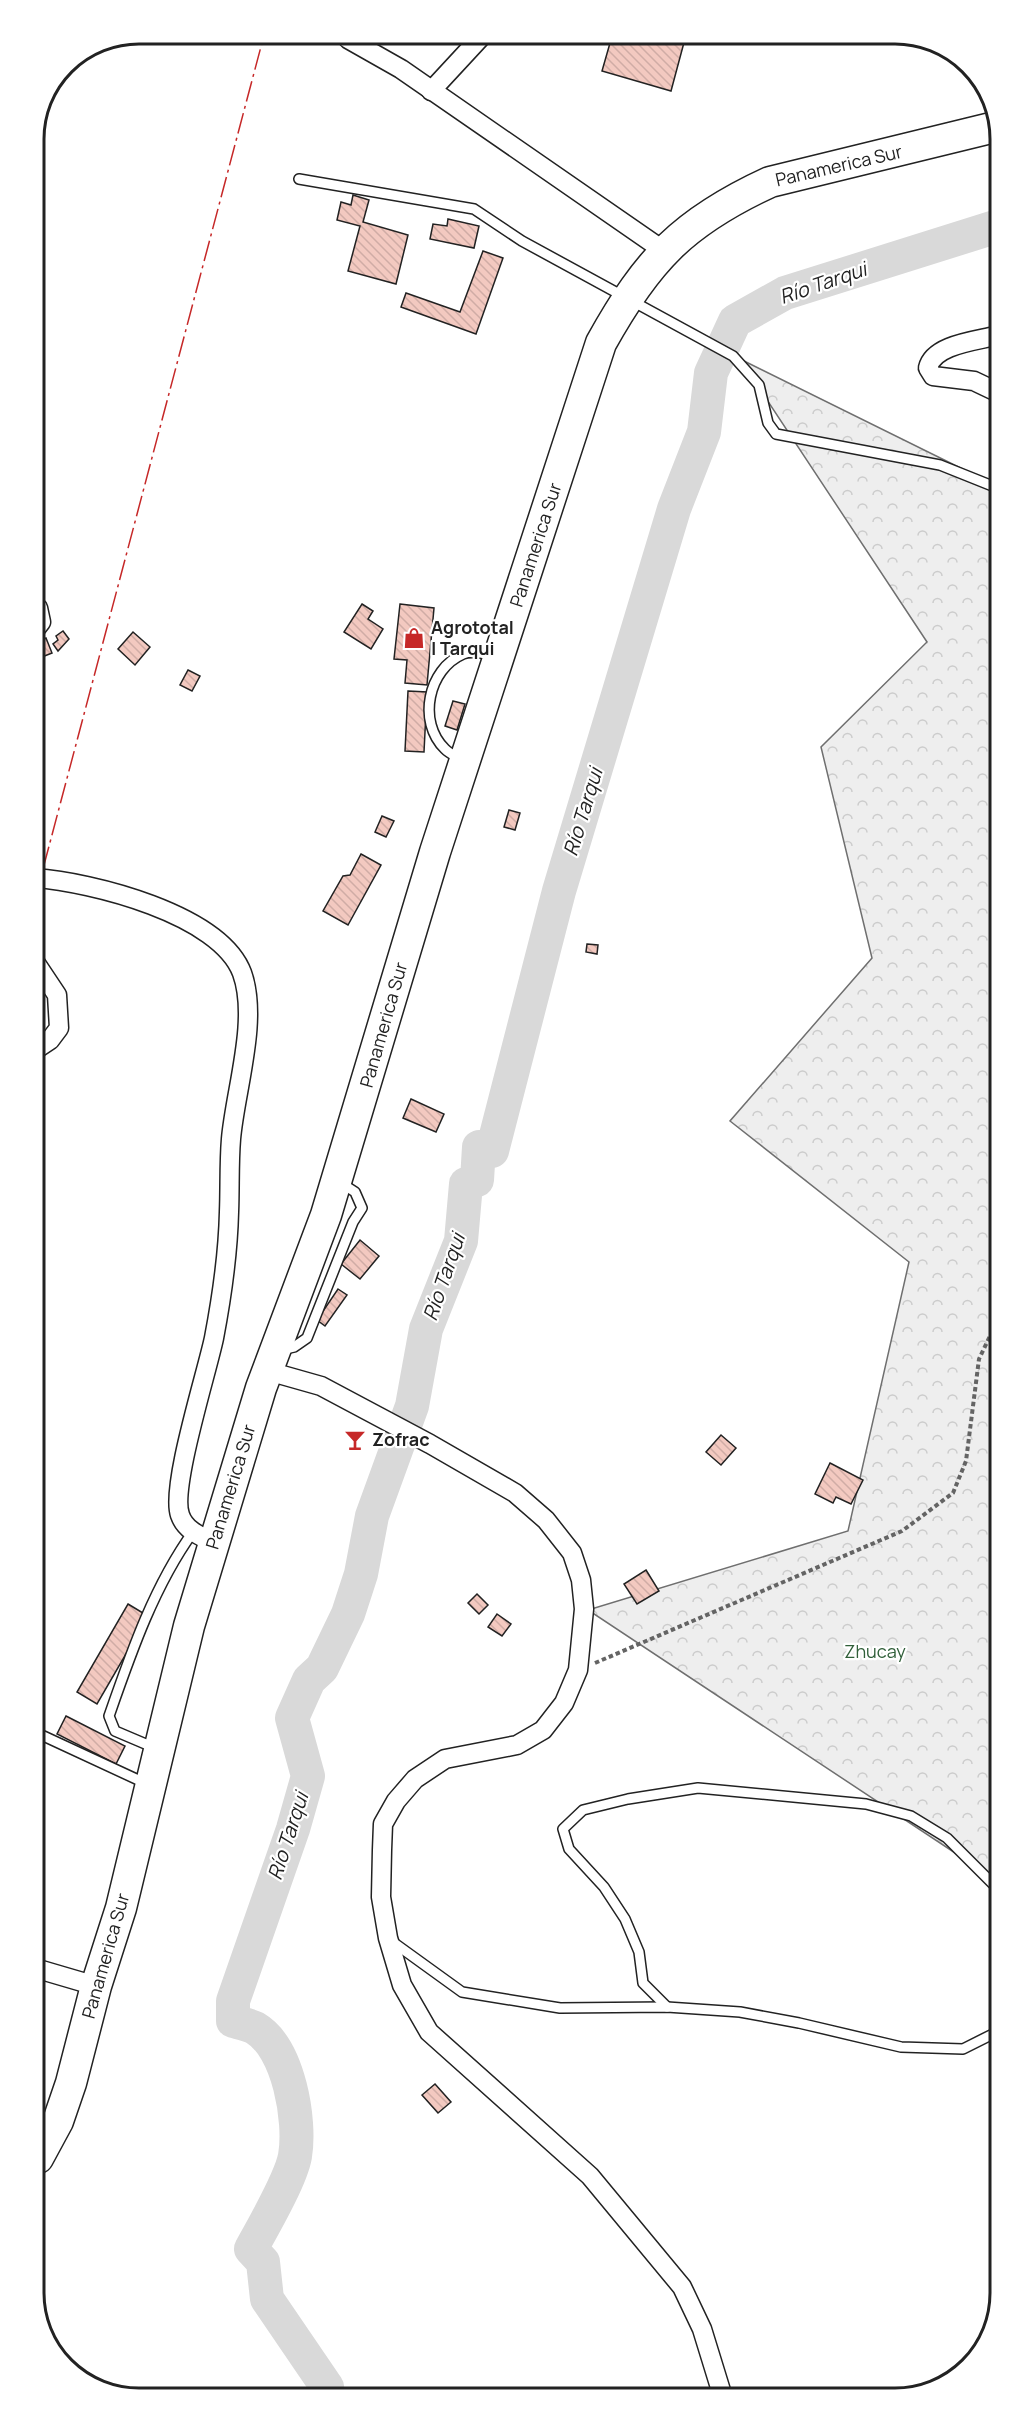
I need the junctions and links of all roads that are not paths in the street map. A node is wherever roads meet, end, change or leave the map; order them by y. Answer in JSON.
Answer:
{"nodes":[{"id":1,"x":356,"y":44,"type":"edge"},
{"id":2,"x":475,"y":44,"type":"edge"},
{"id":3,"x":431,"y":91,"type":"junction"},
{"id":4,"x":989,"y":128,"type":"edge"},
{"id":5,"x":298,"y":179,"type":"dead end"},
{"id":6,"x":664,"y":251,"type":"junction"},
{"id":7,"x":627,"y":296,"type":"junction"},
{"id":8,"x":990,"y":337,"type":"edge"},
{"id":9,"x":990,"y":388,"type":"edge"},
{"id":10,"x":990,"y":485,"type":"edge"},
{"id":11,"x":499,"y":657,"type":"junction"},
{"id":12,"x":465,"y":762,"type":"junction"},
{"id":13,"x":44,"y":879,"type":"edge"},
{"id":14,"x":44,"y":975,"type":"edge"},
{"id":15,"x":44,"y":1044,"type":"edge"},
{"id":16,"x":271,"y":1361,"type":"junction"},
{"id":17,"x":203,"y":1537,"type":"junction"},
{"id":18,"x":43,"y":1736,"type":"edge"},
{"id":19,"x":160,"y":1750,"type":"junction"},
{"id":20,"x":149,"y":1785,"type":"junction"},
{"id":21,"x":990,"y":1881,"type":"edge"},
{"id":22,"x":388,"y":1938,"type":"junction"},
{"id":23,"x":43,"y":1971,"type":"edge"},
{"id":24,"x":96,"y":1986,"type":"junction"},
{"id":25,"x":667,"y":2007,"type":"junction"},
{"id":26,"x":990,"y":2036,"type":"edge"},
{"id":27,"x":43,"y":2149,"type":"edge"},
{"id":28,"x":720,"y":2388,"type":"edge"}],
"edges":[{"from":1,"to":3,"type":"street"},
{"from":2,"to":3,"type":"street"},
{"from":3,"to":6,"type":"street"},
{"from":4,"to":6,"type":"highway","name":"Panamerica Sur"},
{"from":5,"to":7,"type":"lane"},
{"from":6,"to":7,"type":"highway","name":"Panamerica Sur"},
{"from":7,"to":10,"type":"lane"},
{"from":7,"to":11,"type":"highway","name":"Panamerica Sur"},
{"from":8,"to":9,"type":"street"},
{"from":11,"to":12,"type":"highway","name":"Panamerica Sur"},
{"from":11,"to":12,"type":"lane"},
{"from":12,"to":16,"type":"highway","name":"Panamerica Sur"},
{"from":13,"to":17,"type":"street"},
{"from":14,"to":15,"type":"street"},
{"from":16,"to":17,"type":"highway","name":"Panamerica Sur"},
{"from":16,"to":22,"type":"street"},
{"from":17,"to":19,"type":"highway","name":"Panamerica Sur"},
{"from":17,"to":19,"type":"lane"},
{"from":18,"to":20,"type":"lane"},
{"from":19,"to":20,"type":"highway","name":"Panamerica Sur"},
{"from":20,"to":24,"type":"highway","name":"Panamerica Sur"},
{"from":21,"to":25,"type":"lane"},
{"from":22,"to":25,"type":"lane"},
{"from":22,"to":28,"type":"street"},
{"from":23,"to":24,"type":"street"},
{"from":24,"to":27,"type":"highway","name":"Panamerica Sur"},
{"from":25,"to":26,"type":"lane"}]}
